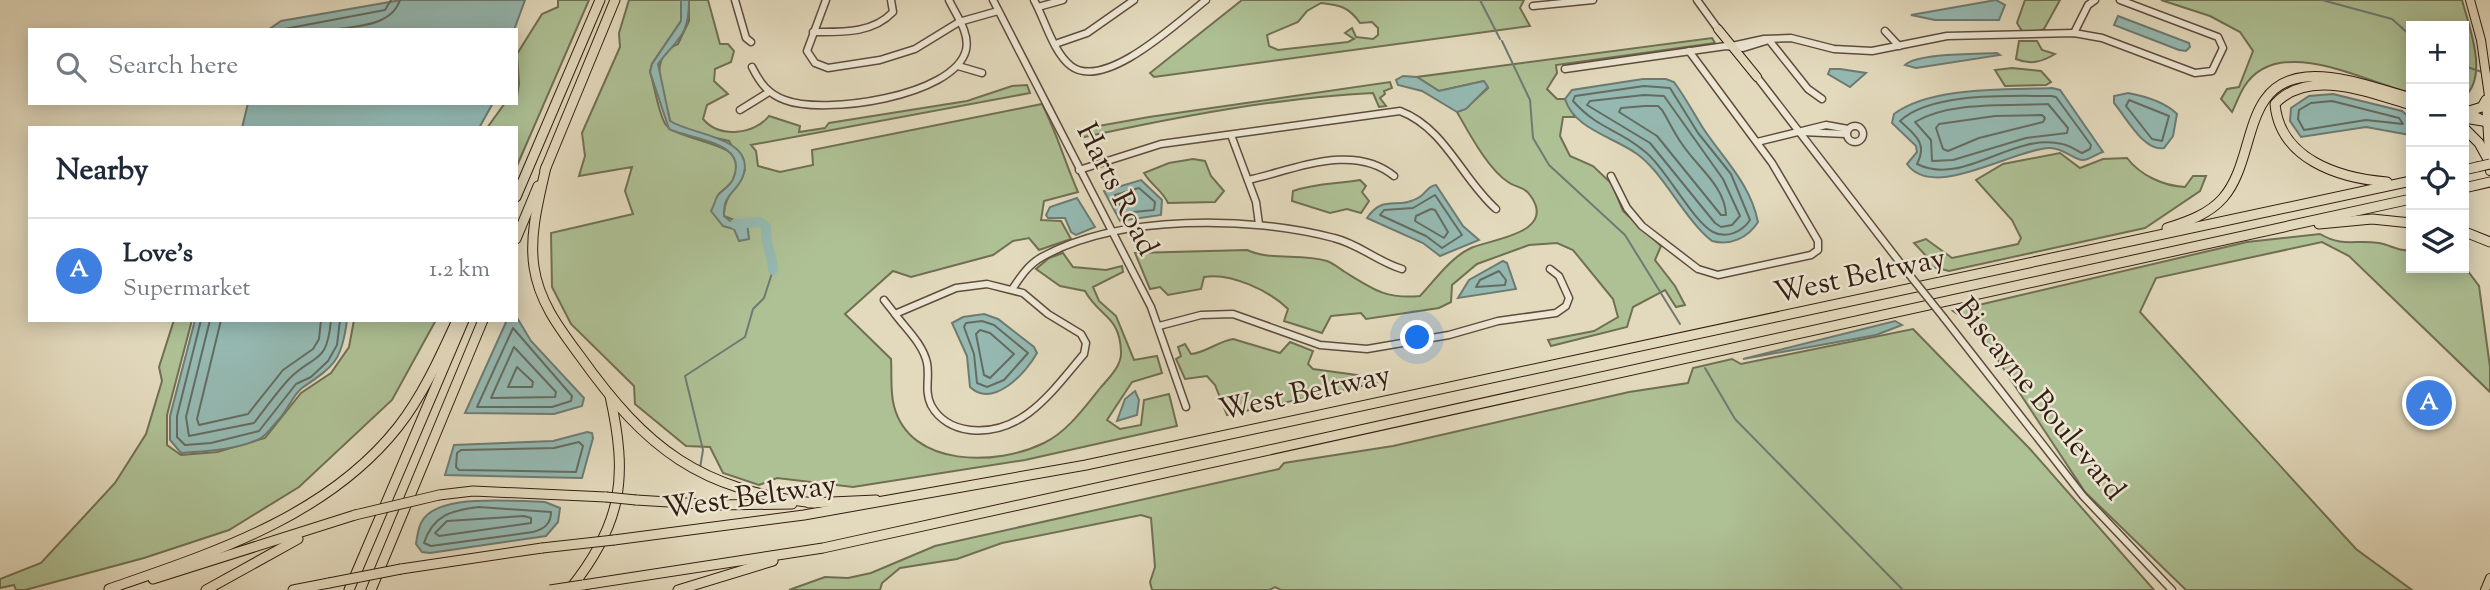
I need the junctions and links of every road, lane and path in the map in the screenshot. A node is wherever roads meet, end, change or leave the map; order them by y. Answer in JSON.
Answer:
{"nodes":[{"id":1,"x":600,"y":0,"type":"edge"},
{"id":2,"x":615,"y":0,"type":"edge"},
{"id":3,"x":735,"y":0,"type":"edge"},
{"id":4,"x":826,"y":0,"type":"edge"},
{"id":5,"x":891,"y":0,"type":"edge"},
{"id":6,"x":949,"y":0,"type":"edge"},
{"id":7,"x":993,"y":0,"type":"edge"},
{"id":8,"x":1034,"y":0,"type":"edge"},
{"id":9,"x":1063,"y":0,"type":"edge"},
{"id":10,"x":1134,"y":0,"type":"edge"},
{"id":11,"x":1206,"y":0,"type":"edge"},
{"id":12,"x":1593,"y":0,"type":"edge"},
{"id":13,"x":1697,"y":0,"type":"edge"},
{"id":14,"x":2095,"y":0,"type":"edge"},
{"id":15,"x":2120,"y":0,"type":"edge"},
{"id":16,"x":2470,"y":0,"type":"edge"},
{"id":17,"x":1533,"y":6,"type":"dead end"},
{"id":18,"x":1038,"y":7,"type":"junction"},
{"id":19,"x":998,"y":11,"type":"junction"},
{"id":20,"x":960,"y":22,"type":"junction"},
{"id":21,"x":1718,"y":29,"type":"joint"},
{"id":22,"x":1885,"y":31,"type":"dead end"},
{"id":23,"x":813,"y":32,"type":"junction"},
{"id":24,"x":2074,"y":33,"type":"junction"},
{"id":25,"x":1769,"y":40,"type":"junction"},
{"id":26,"x":751,"y":42,"type":"dead end"},
{"id":27,"x":1058,"y":43,"type":"junction"},
{"id":28,"x":1732,"y":46,"type":"junction"},
{"id":29,"x":1899,"y":46,"type":"junction"},
{"id":30,"x":1689,"y":51,"type":"junction"},
{"id":31,"x":958,"y":66,"type":"junction"},
{"id":32,"x":752,"y":67,"type":"dead end"},
{"id":33,"x":1565,"y":69,"type":"dead end"},
{"id":34,"x":982,"y":74,"type":"dead end"},
{"id":35,"x":1757,"y":77,"type":"joint"},
{"id":36,"x":769,"y":92,"type":"junction"},
{"id":37,"x":2406,"y":97,"type":"edge"},
{"id":38,"x":1822,"y":100,"type":"dead end"},
{"id":39,"x":2488,"y":101,"type":"edge"},
{"id":40,"x":2406,"y":104,"type":"edge"},
{"id":41,"x":740,"y":110,"type":"dead end"},
{"id":42,"x":2469,"y":111,"type":"edge"},
{"id":43,"x":2469,"y":113,"type":"edge"},
{"id":44,"x":2469,"y":119,"type":"edge"},
{"id":45,"x":2489,"y":121,"type":"edge"},
{"id":46,"x":1800,"y":132,"type":"junction"},
{"id":47,"x":1847,"y":132,"type":"dead end"},
{"id":48,"x":2469,"y":133,"type":"edge"},
{"id":49,"x":1231,"y":135,"type":"junction"},
{"id":50,"x":1757,"y":142,"type":"junction"},
{"id":51,"x":2490,"y":163,"type":"edge"},
{"id":52,"x":546,"y":167,"type":"junction"},
{"id":53,"x":2469,"y":169,"type":"edge"},
{"id":54,"x":1079,"y":170,"type":"junction"},
{"id":55,"x":2490,"y":171,"type":"edge"},
{"id":56,"x":1394,"y":176,"type":"dead end"},
{"id":57,"x":1611,"y":176,"type":"dead end"},
{"id":58,"x":1248,"y":180,"type":"junction"},
{"id":59,"x":2406,"y":181,"type":"edge"},
{"id":60,"x":2406,"y":182,"type":"edge"},
{"id":61,"x":518,"y":192,"type":"edge"},
{"id":62,"x":2406,"y":200,"type":"edge"},
{"id":63,"x":1496,"y":209,"type":"dead end"},
{"id":64,"x":2406,"y":223,"type":"edge"},
{"id":65,"x":1259,"y":224,"type":"junction"},
{"id":66,"x":2254,"y":232,"type":"junction"},
{"id":67,"x":1112,"y":233,"type":"junction"},
{"id":68,"x":2469,"y":233,"type":"edge"},
{"id":69,"x":518,"y":234,"type":"edge"},
{"id":70,"x":2469,"y":234,"type":"edge"},
{"id":71,"x":2490,"y":235,"type":"edge"},
{"id":72,"x":2490,"y":242,"type":"edge"},
{"id":73,"x":2068,"y":255,"type":"junction"},
{"id":74,"x":1402,"y":269,"type":"dead end"},
{"id":75,"x":1550,"y":270,"type":"dead end"},
{"id":76,"x":1013,"y":288,"type":"junction"},
{"id":77,"x":884,"y":300,"type":"dead end"},
{"id":78,"x":1568,"y":302,"type":"junction"},
{"id":79,"x":1577,"y":304,"type":"dead end"},
{"id":80,"x":895,"y":314,"type":"junction"},
{"id":81,"x":456,"y":322,"type":"edge"},
{"id":82,"x":463,"y":322,"type":"edge"},
{"id":83,"x":482,"y":322,"type":"edge"},
{"id":84,"x":1159,"y":326,"type":"junction"},
{"id":85,"x":609,"y":393,"type":"junction"},
{"id":86,"x":1186,"y":407,"type":"dead end"},
{"id":87,"x":1008,"y":481,"type":"junction"},
{"id":88,"x":815,"y":503,"type":"junction"},
{"id":89,"x":355,"y":515,"type":"junction"},
{"id":90,"x":823,"y":548,"type":"junction"},
{"id":91,"x":107,"y":590,"type":"edge"},
{"id":92,"x":206,"y":590,"type":"edge"},
{"id":93,"x":293,"y":590,"type":"edge"},
{"id":94,"x":349,"y":590,"type":"edge"},
{"id":95,"x":371,"y":590,"type":"edge"},
{"id":96,"x":550,"y":590,"type":"edge"},
{"id":97,"x":569,"y":590,"type":"edge"},
{"id":98,"x":678,"y":590,"type":"edge"},
{"id":99,"x":2172,"y":590,"type":"edge"}],
"edges":[{"from":1,"to":61,"type":"highway"},
{"from":2,"to":52,"type":"highway"},
{"from":3,"to":26,"type":"street"},
{"from":4,"to":23,"type":"street"},
{"from":5,"to":23,"type":"street"},
{"from":6,"to":20,"type":"street"},
{"from":7,"to":19,"type":"street","name":"Harts Road"},
{"from":8,"to":18,"type":"street"},
{"from":9,"to":18,"type":"street"},
{"from":10,"to":27,"type":"street"},
{"from":11,"to":27,"type":"street"},
{"from":12,"to":17,"type":"street"},
{"from":13,"to":21,"type":"street","name":"Biscayne Boulevard"},
{"from":14,"to":24,"type":"street"},
{"from":15,"to":24,"type":"street"},
{"from":16,"to":39,"type":"main road"},
{"from":18,"to":27,"type":"street"},
{"from":19,"to":20,"type":"street"},
{"from":19,"to":54,"type":"street","name":"Harts Road"},
{"from":20,"to":23,"type":"street"},
{"from":20,"to":31,"type":"street"},
{"from":21,"to":28,"type":"main road","name":"Biscayne Boulevard"},
{"from":22,"to":29,"type":"street"},
{"from":24,"to":29,"type":"street"},
{"from":25,"to":28,"type":"street"},
{"from":25,"to":29,"type":"street"},
{"from":25,"to":38,"type":"street"},
{"from":28,"to":30,"type":"street"},
{"from":28,"to":35,"type":"main road","name":"Biscayne Boulevard"},
{"from":30,"to":33,"type":"street"},
{"from":30,"to":50,"type":"street"},
{"from":31,"to":34,"type":"street"},
{"from":31,"to":36,"type":"street"},
{"from":32,"to":36,"type":"street"},
{"from":35,"to":46,"type":"street","name":"Biscayne Boulevard"},
{"from":36,"to":41,"type":"street"},
{"from":37,"to":73,"type":"highway"},
{"from":39,"to":42,"type":"highway"},
{"from":39,"to":45,"type":"main road"},
{"from":40,"to":59,"type":"highway"},
{"from":43,"to":45,"type":"highway"},
{"from":44,"to":45,"type":"highway"},
{"from":45,"to":51,"type":"main road"},
{"from":46,"to":47,"type":"street"},
{"from":46,"to":50,"type":"street"},
{"from":46,"to":99,"type":"street","name":"Biscayne Boulevard","bridge":true},
{"from":48,"to":51,"type":"highway"},
{"from":49,"to":54,"type":"street"},
{"from":49,"to":58,"type":"street"},
{"from":49,"to":63,"type":"street"},
{"from":50,"to":57,"type":"street"},
{"from":51,"to":53,"type":"highway","bridge":true},
{"from":51,"to":55,"type":"main road"},
{"from":52,"to":69,"type":"highway"},
{"from":52,"to":85,"type":"highway"},
{"from":54,"to":67,"type":"street","name":"Harts Road"},
{"from":56,"to":58,"type":"street"},
{"from":58,"to":65,"type":"street"},
{"from":60,"to":73,"type":"highway","name":"West Beltway"},
{"from":62,"to":66,"type":"highway","name":"West Beltway"},
{"from":64,"to":66,"type":"highway"},
{"from":65,"to":67,"type":"street"},
{"from":65,"to":74,"type":"street"},
{"from":66,"to":90,"type":"highway","name":"West Beltway"},
{"from":67,"to":76,"type":"street"},
{"from":67,"to":84,"type":"street","name":"Harts Road"},
{"from":68,"to":71,"type":"highway"},
{"from":70,"to":72,"type":"highway"},
{"from":73,"to":87,"type":"highway","name":"West Beltway"},
{"from":75,"to":78,"type":"street"},
{"from":76,"to":80,"type":"street"},
{"from":76,"to":80,"type":"street"},
{"from":77,"to":80,"type":"street"},
{"from":78,"to":79,"type":"street"},
{"from":78,"to":84,"type":"street"},
{"from":81,"to":91,"type":"highway"},
{"from":82,"to":94,"type":"highway"},
{"from":83,"to":95,"type":"highway"},
{"from":84,"to":86,"type":"street","name":"Harts Road"},
{"from":85,"to":88,"type":"highway"},
{"from":85,"to":97,"type":"highway"},
{"from":87,"to":88,"type":"highway"},
{"from":87,"to":93,"type":"highway","name":"West Beltway","bridge":true},
{"from":88,"to":89,"type":"highway","bridge":true},
{"from":89,"to":91,"type":"highway"},
{"from":89,"to":92,"type":"highway"},
{"from":90,"to":96,"type":"highway","name":"West Beltway","bridge":true},
{"from":90,"to":98,"type":"highway"}]}
